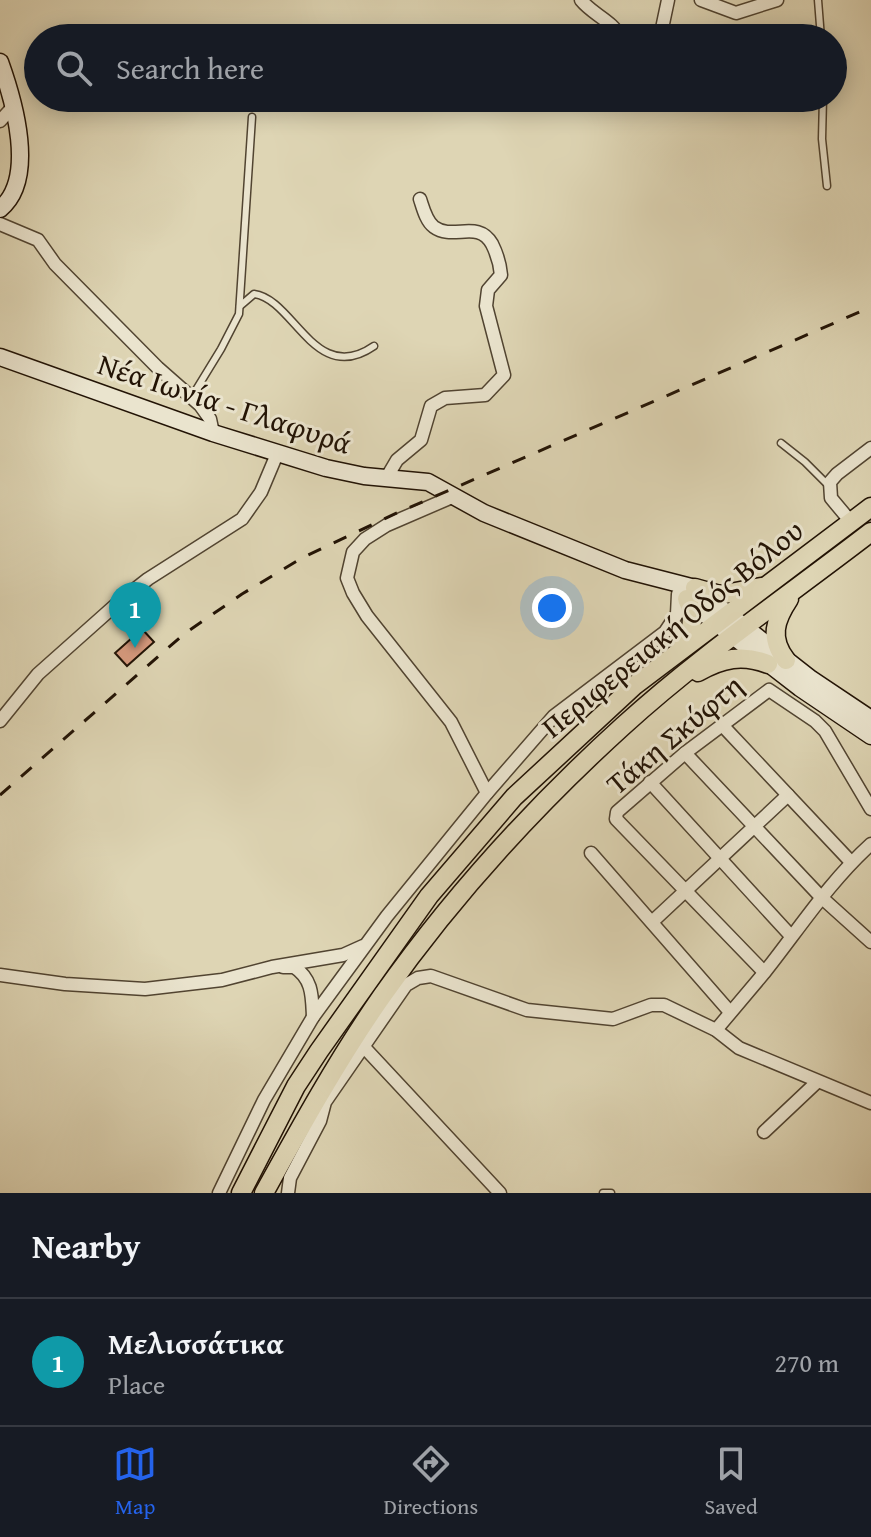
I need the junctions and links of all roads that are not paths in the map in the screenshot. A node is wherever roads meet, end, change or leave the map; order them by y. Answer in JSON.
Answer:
{"nodes":[{"id":1,"x":581,"y":0,"type":"edge"},
{"id":2,"x":668,"y":0,"type":"edge"},
{"id":3,"x":701,"y":0,"type":"edge"},
{"id":4,"x":777,"y":0,"type":"edge"},
{"id":5,"x":818,"y":0,"type":"edge"},
{"id":6,"x":610,"y":24,"type":"edge"},
{"id":7,"x":663,"y":24,"type":"edge"},
{"id":8,"x":820,"y":24,"type":"edge"},
{"id":9,"x":0,"y":62,"type":"edge"},
{"id":10,"x":12,"y":108,"type":"junction"},
{"id":11,"x":823,"y":112,"type":"edge"},
{"id":12,"x":252,"y":117,"type":"dead end"},
{"id":13,"x":0,"y":121,"type":"edge"},
{"id":14,"x":827,"y":186,"type":"dead end"},
{"id":15,"x":420,"y":199,"type":"dead end"},
{"id":16,"x":0,"y":209,"type":"edge"},
{"id":17,"x":0,"y":224,"type":"edge"},
{"id":18,"x":240,"y":306,"type":"junction"},
{"id":19,"x":374,"y":346,"type":"dead end"},
{"id":20,"x":0,"y":357,"type":"edge"},
{"id":21,"x":191,"y":398,"type":"junction"},
{"id":22,"x":213,"y":433,"type":"junction"},
{"id":23,"x":781,"y":443,"type":"dead end"},
{"id":24,"x":871,"y":448,"type":"edge"},
{"id":25,"x":277,"y":454,"type":"junction"},
{"id":26,"x":387,"y":477,"type":"junction"},
{"id":27,"x":829,"y":487,"type":"junction"},
{"id":28,"x":452,"y":497,"type":"junction"},
{"id":29,"x":871,"y":507,"type":"edge"},
{"id":30,"x":851,"y":522,"type":"junction"},
{"id":31,"x":871,"y":532,"type":"edge"},
{"id":32,"x":771,"y":583,"type":"junction"},
{"id":33,"x":795,"y":590,"type":"junction"},
{"id":34,"x":687,"y":594,"type":"junction"},
{"id":35,"x":724,"y":620,"type":"junction"},
{"id":36,"x":739,"y":632,"type":"junction"},
{"id":37,"x":679,"y":652,"type":"junction"},
{"id":38,"x":777,"y":662,"type":"junction"},
{"id":39,"x":664,"y":691,"type":"junction"},
{"id":40,"x":871,"y":719,"type":"edge"},
{"id":41,"x":0,"y":721,"type":"edge"},
{"id":42,"x":722,"y":725,"type":"junction"},
{"id":43,"x":871,"y":736,"type":"edge"},
{"id":44,"x":685,"y":753,"type":"junction"},
{"id":45,"x":650,"y":782,"type":"junction"},
{"id":46,"x":487,"y":793,"type":"junction"},
{"id":47,"x":788,"y":795,"type":"junction"},
{"id":48,"x":871,"y":809,"type":"edge"},
{"id":49,"x":754,"y":827,"type":"junction"},
{"id":50,"x":871,"y":844,"type":"edge"},
{"id":51,"x":591,"y":853,"type":"dead end"},
{"id":52,"x":720,"y":861,"type":"junction"},
{"id":53,"x":851,"y":862,"type":"junction"},
{"id":54,"x":685,"y":892,"type":"junction"},
{"id":55,"x":821,"y":897,"type":"junction"},
{"id":56,"x":652,"y":922,"type":"junction"},
{"id":57,"x":791,"y":936,"type":"junction"},
{"id":58,"x":871,"y":942,"type":"edge"},
{"id":59,"x":367,"y":944,"type":"junction"},
{"id":60,"x":272,"y":967,"type":"junction"},
{"id":61,"x":764,"y":972,"type":"junction"},
{"id":62,"x":0,"y":975,"type":"edge"},
{"id":63,"x":730,"y":1012,"type":"junction"},
{"id":64,"x":313,"y":1017,"type":"junction"},
{"id":65,"x":716,"y":1030,"type":"junction"},
{"id":66,"x":363,"y":1046,"type":"junction"},
{"id":67,"x":817,"y":1082,"type":"junction"},
{"id":68,"x":871,"y":1103,"type":"edge"},
{"id":69,"x":764,"y":1132,"type":"dead end"},
{"id":70,"x":219,"y":1193,"type":"edge"},
{"id":71,"x":241,"y":1193,"type":"edge"},
{"id":72,"x":264,"y":1193,"type":"edge"},
{"id":73,"x":288,"y":1193,"type":"edge"},
{"id":74,"x":500,"y":1193,"type":"edge"},
{"id":75,"x":603,"y":1193,"type":"edge"},
{"id":76,"x":611,"y":1193,"type":"edge"}],
"edges":[{"from":1,"to":6,"type":"street"},
{"from":2,"to":7,"type":"street"},
{"from":3,"to":4,"type":"street"},
{"from":5,"to":8,"type":"lane"},
{"from":9,"to":10,"type":"main road"},
{"from":10,"to":13,"type":"street"},
{"from":10,"to":16,"type":"main road"},
{"from":11,"to":14,"type":"lane"},
{"from":12,"to":18,"type":"lane"},
{"from":15,"to":26,"type":"street"},
{"from":17,"to":21,"type":"street"},
{"from":18,"to":19,"type":"lane"},
{"from":18,"to":21,"type":"lane"},
{"from":20,"to":22,"type":"main road","name":"Νέα Ιωνία - Γλαφυρά"},
{"from":21,"to":22,"type":"street"},
{"from":22,"to":25,"type":"main road","name":"Νέα Ιωνία - Γλαφυρά"},
{"from":23,"to":27,"type":"lane"},
{"from":24,"to":27,"type":"street"},
{"from":25,"to":26,"type":"main road","name":"Νέα Ιωνία - Γλαφυρά"},
{"from":25,"to":41,"type":"street"},
{"from":26,"to":28,"type":"main road","name":"Νέα Ιωνία - Γλαφυρά"},
{"from":27,"to":30,"type":"street"},
{"from":28,"to":34,"type":"main road","name":"Νέα Ιωνία - Γλαφυρά"},
{"from":28,"to":46,"type":"street"},
{"from":29,"to":30,"type":"main road","name":"Περιφερειακή Οδός Βόλου"},
{"from":30,"to":32,"type":"main road","name":"Περιφερειακή Οδός Βόλου"},
{"from":31,"to":33,"type":"main road","name":"Περιφερειακή Οδός Βόλου"},
{"from":32,"to":34,"type":"main road"},
{"from":32,"to":35,"type":"main road","name":"Περιφερειακή Οδός Βόλου"},
{"from":33,"to":36,"type":"main road","name":"Περιφερειακή Οδός Βόλου"},
{"from":33,"to":38,"type":"main road"},
{"from":34,"to":35,"type":"main road","name":"Νέα Ιωνία - Γλαφυρά"},
{"from":34,"to":37,"type":"main road"},
{"from":34,"to":46,"type":"street"},
{"from":35,"to":36,"type":"main road","name":"Νέα Ιωνία - Γλαφυρά"},
{"from":35,"to":37,"type":"main road","name":"Περιφερειακή Οδός Βόλου"},
{"from":36,"to":38,"type":"main road","name":"Νέα Ιωνία - Γλαφυρά"},
{"from":36,"to":39,"type":"main road","name":"Περιφερειακή Οδός Βόλου"},
{"from":37,"to":71,"type":"main road","name":"Περιφερειακή Οδός Βόλου"},
{"from":38,"to":39,"type":"main road"},
{"from":38,"to":40,"type":"main road"},
{"from":38,"to":43,"type":"main road"},
{"from":39,"to":72,"type":"main road","name":"Περιφερειακή Οδός Βόλου"},
{"from":42,"to":44,"type":"street","name":"Τάκη Σκύφτη"},
{"from":42,"to":47,"type":"street"},
{"from":42,"to":48,"type":"street","name":"Τάκη Σκύφτη"},
{"from":44,"to":45,"type":"street","name":"Τάκη Σκύφτη"},
{"from":44,"to":49,"type":"street"},
{"from":45,"to":52,"type":"street"},
{"from":45,"to":54,"type":"street","name":"Τάκη Σκύφτη"},
{"from":46,"to":59,"type":"street"},
{"from":47,"to":49,"type":"street"},
{"from":47,"to":53,"type":"street"},
{"from":49,"to":52,"type":"street"},
{"from":49,"to":55,"type":"street"},
{"from":50,"to":53,"type":"street"},
{"from":51,"to":56,"type":"street"},
{"from":52,"to":54,"type":"street"},
{"from":52,"to":57,"type":"street"},
{"from":53,"to":55,"type":"street"},
{"from":54,"to":56,"type":"street"},
{"from":54,"to":61,"type":"street"},
{"from":55,"to":57,"type":"street"},
{"from":55,"to":58,"type":"street"},
{"from":56,"to":63,"type":"street"},
{"from":57,"to":61,"type":"street"},
{"from":59,"to":60,"type":"street"},
{"from":59,"to":64,"type":"street"},
{"from":60,"to":62,"type":"street"},
{"from":60,"to":64,"type":"street"},
{"from":61,"to":63,"type":"street"},
{"from":63,"to":65,"type":"street"},
{"from":64,"to":70,"type":"street"},
{"from":65,"to":66,"type":"street"},
{"from":65,"to":67,"type":"street"},
{"from":66,"to":73,"type":"street"},
{"from":66,"to":74,"type":"street"},
{"from":67,"to":68,"type":"street"},
{"from":67,"to":69,"type":"street"},
{"from":75,"to":76,"type":"lane"}]}
